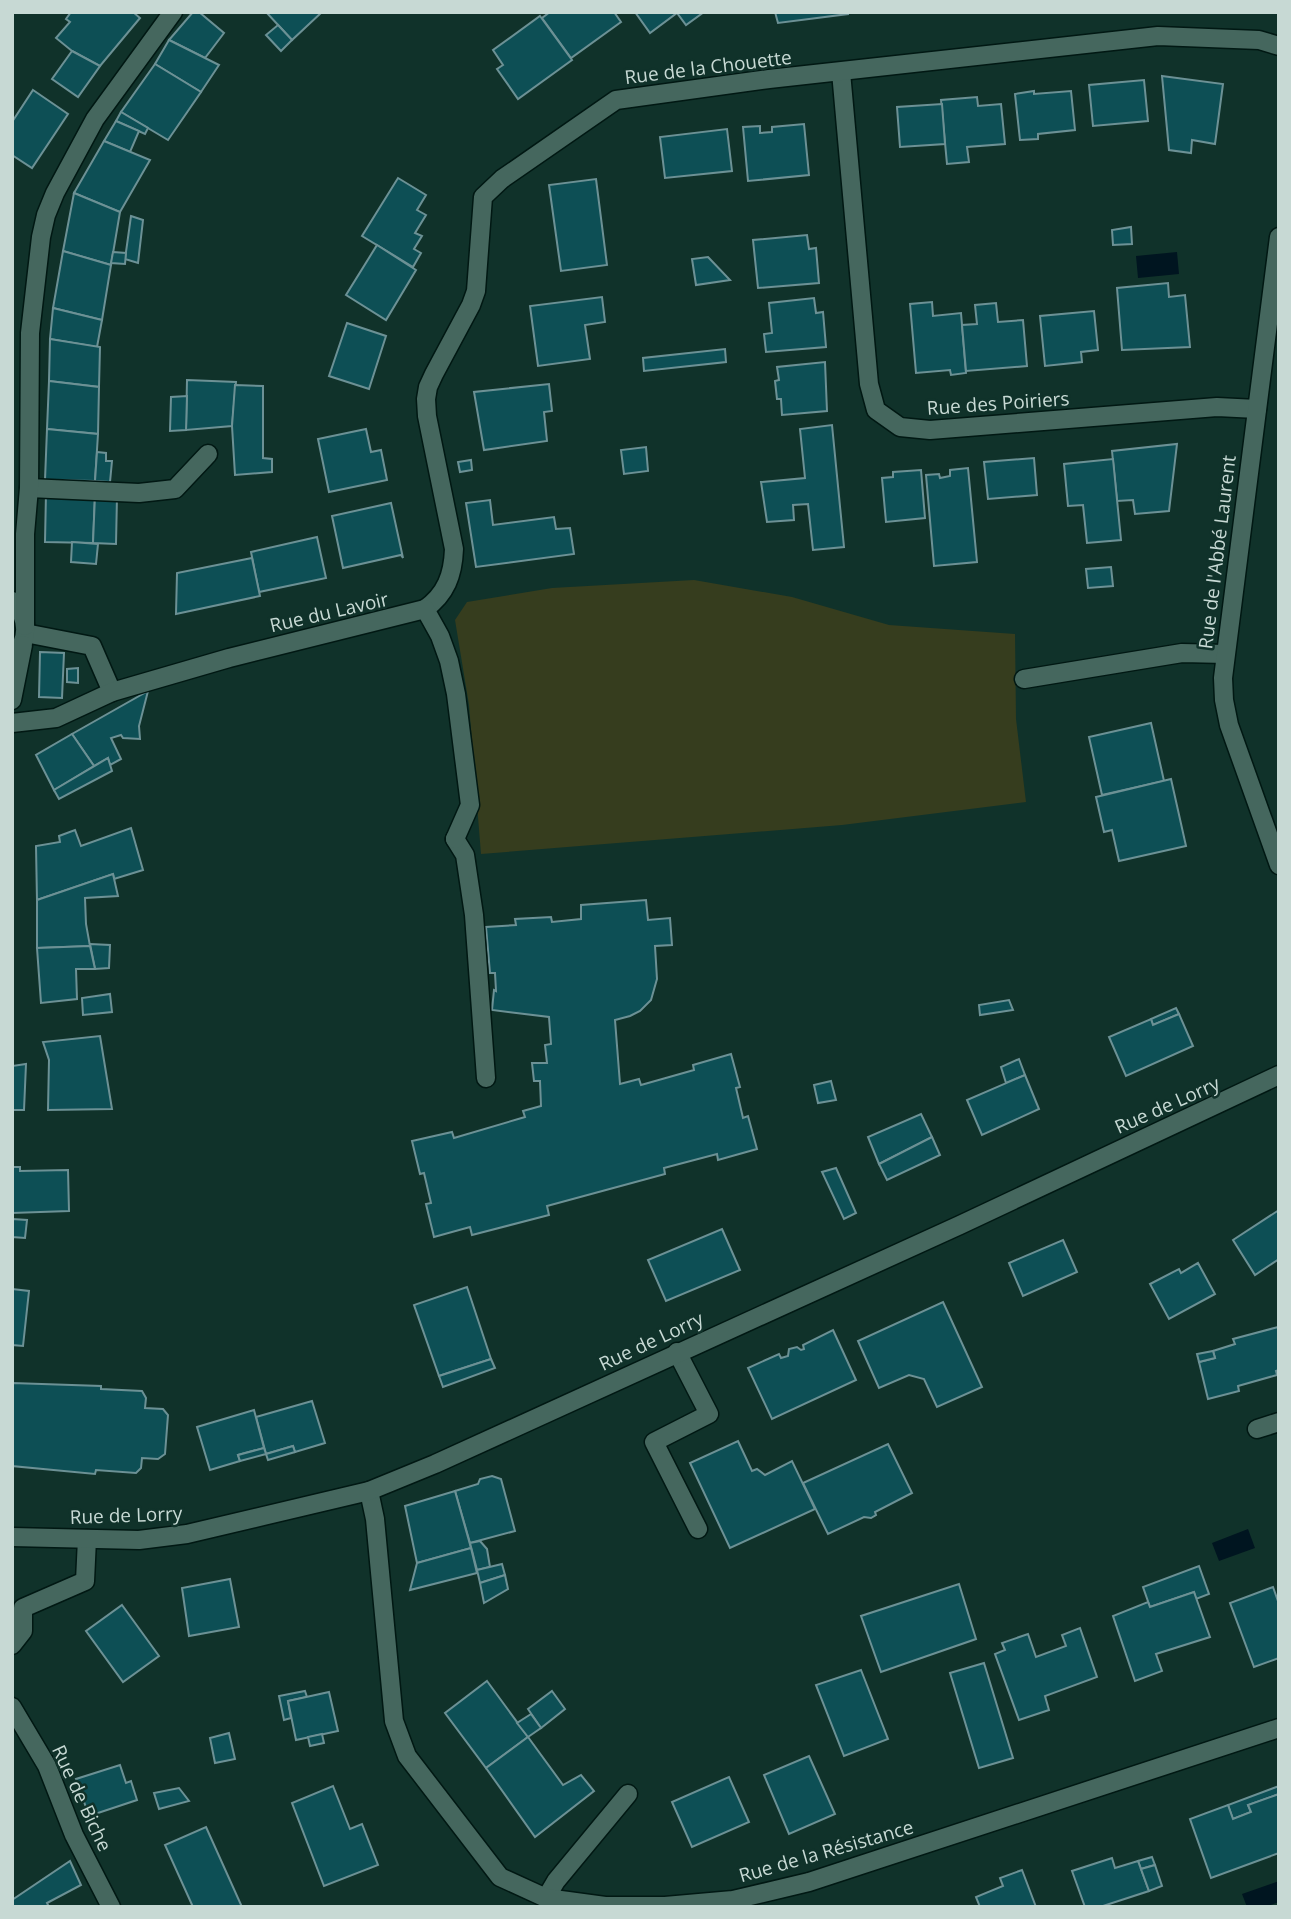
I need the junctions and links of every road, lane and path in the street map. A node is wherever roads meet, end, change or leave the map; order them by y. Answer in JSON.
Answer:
{"nodes":[{"id":1,"x":173,"y":12,"type":"edge"},
{"id":2,"x":1279,"y":46,"type":"edge"},
{"id":3,"x":841,"y":72,"type":"junction"},
{"id":4,"x":1279,"y":237,"type":"edge"},
{"id":5,"x":1257,"y":408,"type":"junction"},
{"id":6,"x":208,"y":454,"type":"dead end"},
{"id":7,"x":29,"y":488,"type":"junction"},
{"id":8,"x":24,"y":534,"type":"junction"},
{"id":9,"x":12,"y":562,"type":"edge"},
{"id":10,"x":12,"y":601,"type":"edge"},
{"id":11,"x":425,"y":609,"type":"junction"},
{"id":12,"x":21,"y":640,"type":"edge"},
{"id":13,"x":1225,"y":654,"type":"junction"},
{"id":14,"x":1024,"y":679,"type":"dead end"},
{"id":15,"x":112,"y":692,"type":"junction"},
{"id":16,"x":12,"y":700,"type":"edge"},
{"id":17,"x":12,"y":723,"type":"edge"},
{"id":18,"x":1279,"y":865,"type":"edge"},
{"id":19,"x":1279,"y":1075,"type":"edge"},
{"id":20,"x":486,"y":1077,"type":"dead end"},
{"id":21,"x":677,"y":1352,"type":"junction"},
{"id":22,"x":1279,"y":1422,"type":"edge"},
{"id":23,"x":1257,"y":1429,"type":"dead end"},
{"id":24,"x":369,"y":1491,"type":"junction"},
{"id":25,"x":698,"y":1528,"type":"dead end"},
{"id":26,"x":12,"y":1537,"type":"edge"},
{"id":27,"x":87,"y":1539,"type":"junction"},
{"id":28,"x":12,"y":1645,"type":"edge"},
{"id":29,"x":12,"y":1707,"type":"edge"},
{"id":30,"x":1279,"y":1728,"type":"edge"},
{"id":31,"x":628,"y":1794,"type":"dead end"},
{"id":32,"x":545,"y":1902,"type":"edge"},
{"id":33,"x":111,"y":1907,"type":"edge"}],
"edges":[{"from":1,"to":7,"type":"street"},
{"from":2,"to":3,"type":"street","name":"Rue de la Chouette"},
{"from":3,"to":5,"type":"street","name":"Rue des Poiriers"},
{"from":3,"to":11,"type":"street","name":"Rue de la Chouette"},
{"from":4,"to":5,"type":"street","name":"Rue de l'Abbé Laurent"},
{"from":5,"to":13,"type":"street","name":"Rue de l'Abbé Laurent"},
{"from":6,"to":7,"type":"street"},
{"from":7,"to":8,"type":"street"},
{"from":8,"to":9,"type":"street"},
{"from":8,"to":12,"type":"street"},
{"from":10,"to":12,"type":"street"},
{"from":11,"to":15,"type":"street","name":"Rue du Lavoir"},
{"from":11,"to":20,"type":"street"},
{"from":12,"to":15,"type":"street"},
{"from":12,"to":16,"type":"street"},
{"from":13,"to":14,"type":"street"},
{"from":13,"to":18,"type":"street","name":"Rue de l'Abbé Laurent"},
{"from":15,"to":17,"type":"street","name":"Rue du Lavoir"},
{"from":19,"to":21,"type":"street","name":"Rue de Lorry"},
{"from":21,"to":24,"type":"street","name":"Rue de Lorry"},
{"from":21,"to":25,"type":"street"},
{"from":22,"to":23,"type":"street"},
{"from":24,"to":27,"type":"street","name":"Rue de Lorry"},
{"from":24,"to":32,"type":"street","name":"Rue de la Résistance"},
{"from":26,"to":27,"type":"street","name":"Rue de Lorry"},
{"from":27,"to":28,"type":"street"},
{"from":29,"to":33,"type":"street","name":"Rue de Biche"},
{"from":30,"to":32,"type":"street","name":"Rue de la Résistance"},
{"from":31,"to":32,"type":"street"}]}
